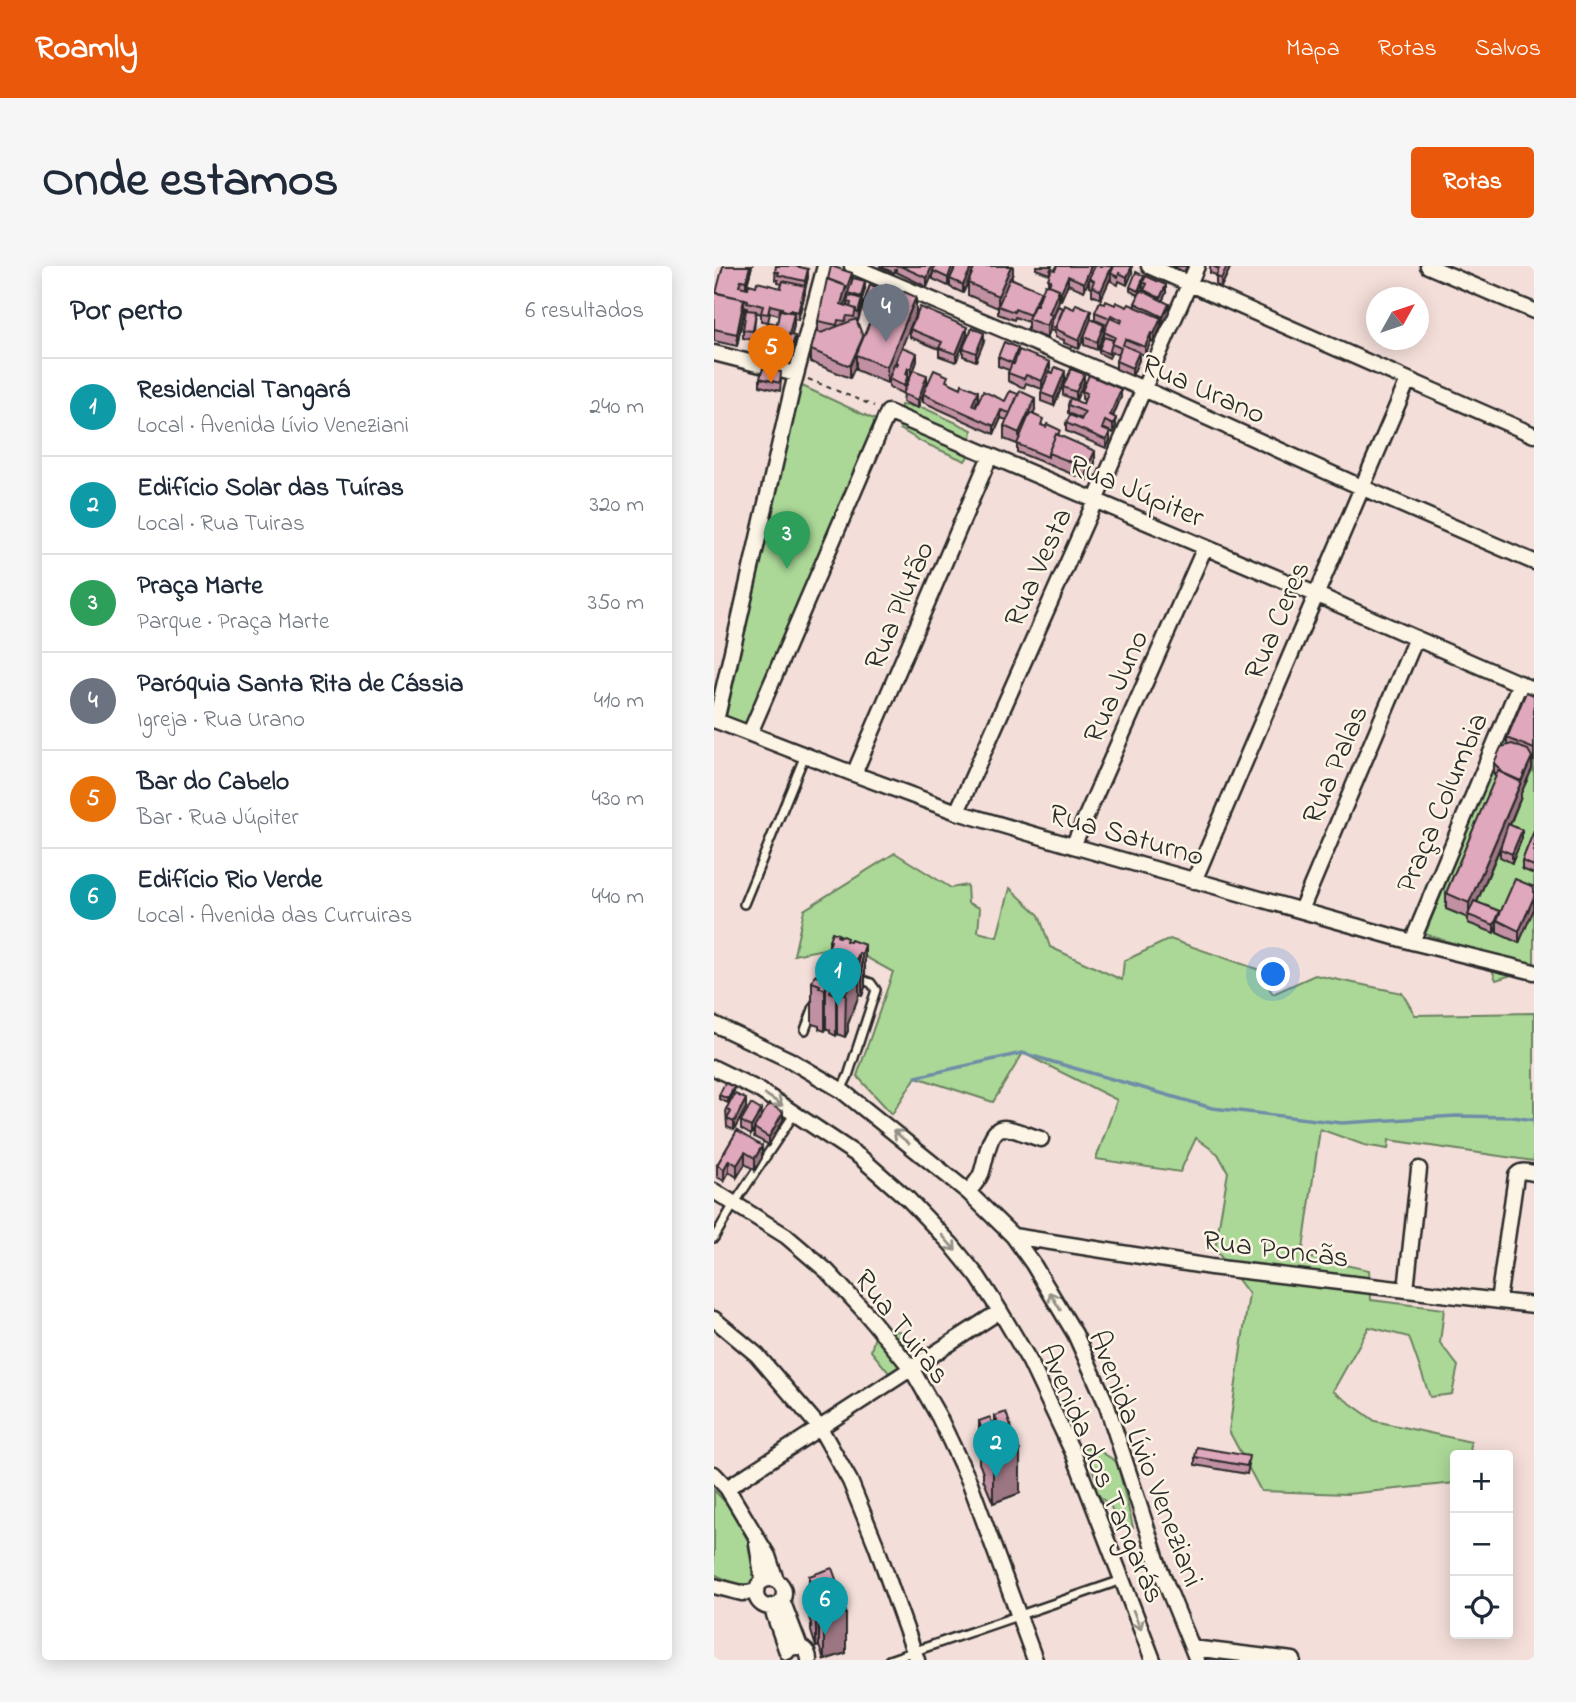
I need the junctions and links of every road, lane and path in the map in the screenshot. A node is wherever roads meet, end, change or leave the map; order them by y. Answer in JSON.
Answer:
{"nodes":[{"id":1,"x":825,"y":266,"type":"edge"},
{"id":2,"x":852,"y":266,"type":"edge"},
{"id":3,"x":1149,"y":266,"type":"edge"},
{"id":4,"x":1197,"y":266,"type":"edge"},
{"id":5,"x":1428,"y":266,"type":"edge"},
{"id":6,"x":1189,"y":284,"type":"junction"},
{"id":7,"x":1534,"y":311,"type":"edge"},
{"id":8,"x":714,"y":353,"type":"edge"},
{"id":9,"x":796,"y":374,"type":"junction"},
{"id":10,"x":1408,"y":380,"type":"junction"},
{"id":11,"x":1144,"y":389,"type":"junction"},
{"id":12,"x":888,"y":412,"type":"junction"},
{"id":13,"x":1534,"y":435,"type":"edge"},
{"id":14,"x":990,"y":456,"type":"junction"},
{"id":15,"x":1361,"y":487,"type":"junction"},
{"id":16,"x":1095,"y":501,"type":"junction"},
{"id":17,"x":1205,"y":547,"type":"junction"},
{"id":18,"x":1534,"y":562,"type":"edge"},
{"id":19,"x":1315,"y":594,"type":"junction"},
{"id":20,"x":1416,"y":638,"type":"junction"},
{"id":21,"x":1520,"y":683,"type":"junction"},
{"id":22,"x":1534,"y":690,"type":"edge"},
{"id":23,"x":715,"y":720,"type":"edge"},
{"id":24,"x":750,"y":733,"type":"junction"},
{"id":25,"x":805,"y":755,"type":"junction"},
{"id":26,"x":854,"y":775,"type":"junction"},
{"id":27,"x":957,"y":812,"type":"junction"},
{"id":28,"x":1073,"y":846,"type":"junction"},
{"id":29,"x":1194,"y":881,"type":"junction"},
{"id":30,"x":744,"y":904,"type":"dead end"},
{"id":31,"x":1301,"y":910,"type":"junction"},
{"id":32,"x":1412,"y":942,"type":"junction"},
{"id":33,"x":1534,"y":972,"type":"edge"},
{"id":34,"x":846,"y":974,"type":"edge"},
{"id":35,"x":817,"y":995,"type":"edge"},
{"id":36,"x":714,"y":1024,"type":"edge"},
{"id":37,"x":805,"y":1030,"type":"dead end"},
{"id":38,"x":714,"y":1068,"type":"edge"},
{"id":39,"x":841,"y":1090,"type":"junction"},
{"id":40,"x":795,"y":1113,"type":"junction"},
{"id":41,"x":1041,"y":1139,"type":"dead end"},
{"id":42,"x":1419,"y":1169,"type":"dead end"},
{"id":43,"x":1534,"y":1173,"type":"edge"},
{"id":44,"x":714,"y":1191,"type":"edge"},
{"id":45,"x":968,"y":1192,"type":"junction"},
{"id":46,"x":734,"y":1204,"type":"junction"},
{"id":47,"x":1013,"y":1236,"type":"junction"},
{"id":48,"x":714,"y":1238,"type":"edge"},
{"id":49,"x":1406,"y":1290,"type":"junction"},
{"id":50,"x":1498,"y":1301,"type":"junction"},
{"id":51,"x":1534,"y":1305,"type":"edge"},
{"id":52,"x":1000,"y":1311,"type":"junction"},
{"id":53,"x":714,"y":1319,"type":"edge"},
{"id":54,"x":911,"y":1368,"type":"junction"},
{"id":55,"x":820,"y":1428,"type":"junction"},
{"id":56,"x":714,"y":1474,"type":"edge"},
{"id":57,"x":727,"y":1488,"type":"junction"},
{"id":58,"x":1122,"y":1580,"type":"junction"},
{"id":59,"x":765,"y":1585,"type":"junction"},
{"id":60,"x":714,"y":1586,"type":"edge"},
{"id":61,"x":776,"y":1603,"type":"junction"},
{"id":62,"x":1018,"y":1616,"type":"junction"},
{"id":63,"x":1194,"y":1654,"type":"edge"},
{"id":64,"x":788,"y":1655,"type":"edge"},
{"id":65,"x":915,"y":1656,"type":"edge"},
{"id":66,"x":809,"y":1660,"type":"edge"},
{"id":67,"x":889,"y":1660,"type":"edge"},
{"id":68,"x":1035,"y":1660,"type":"edge"},
{"id":69,"x":1153,"y":1660,"type":"edge"},
{"id":70,"x":1293,"y":1660,"type":"edge"}],
"edges":[{"from":1,"to":9,"type":"street"},
{"from":2,"to":11,"type":"street","name":"Rua Urano"},
{"from":3,"to":6,"type":"street"},
{"from":4,"to":6,"type":"street","name":"Rua Vesta"},
{"from":5,"to":7,"type":"street"},
{"from":6,"to":10,"type":"street"},
{"from":6,"to":11,"type":"street","name":"Rua Vesta"},
{"from":8,"to":9,"type":"street"},
{"from":9,"to":12,"type":"path"},
{"from":9,"to":23,"type":"street"},
{"from":10,"to":13,"type":"street"},
{"from":10,"to":15,"type":"street","name":"Rua Ceres"},
{"from":11,"to":15,"type":"street","name":"Rua Urano"},
{"from":11,"to":16,"type":"street","name":"Rua Vesta"},
{"from":12,"to":14,"type":"street","name":"Rua Júpiter"},
{"from":12,"to":24,"type":"street"},
{"from":14,"to":16,"type":"street","name":"Rua Júpiter"},
{"from":14,"to":26,"type":"street","name":"Rua Plutão"},
{"from":15,"to":18,"type":"street","name":"Rua Urano"},
{"from":15,"to":19,"type":"street","name":"Rua Ceres"},
{"from":16,"to":17,"type":"street","name":"Rua Júpiter"},
{"from":16,"to":27,"type":"street","name":"Rua Vesta"},
{"from":17,"to":19,"type":"street","name":"Rua Júpiter"},
{"from":17,"to":28,"type":"street","name":"Rua Juno"},
{"from":19,"to":20,"type":"street","name":"Rua Júpiter"},
{"from":19,"to":29,"type":"street","name":"Rua Ceres"},
{"from":20,"to":21,"type":"street","name":"Rua Júpiter"},
{"from":20,"to":31,"type":"street","name":"Rua Palas"},
{"from":21,"to":22,"type":"street","name":"Rua Júpiter"},
{"from":21,"to":32,"type":"street","name":"Praça Columbia"},
{"from":23,"to":24,"type":"street","name":"Rua Saturno"},
{"from":24,"to":25,"type":"street","name":"Rua Saturno"},
{"from":25,"to":26,"type":"street","name":"Rua Saturno"},
{"from":25,"to":30,"type":"lane"},
{"from":26,"to":27,"type":"street","name":"Rua Saturno"},
{"from":27,"to":28,"type":"street","name":"Rua Saturno"},
{"from":28,"to":29,"type":"street","name":"Rua Saturno"},
{"from":29,"to":31,"type":"street","name":"Rua Saturno"},
{"from":31,"to":32,"type":"street","name":"Rua Saturno"},
{"from":32,"to":33,"type":"street","name":"Rua Saturno"},
{"from":34,"to":39,"type":"lane"},
{"from":35,"to":37,"type":"lane"},
{"from":36,"to":39,"type":"street","name":"Avenida Lívio Veneziani"},
{"from":38,"to":40,"type":"street","name":"Avenida dos Tangarás","one_way":true},
{"from":45,"to":39,"type":"street","name":"Avenida Lívio Veneziani","one_way":true},
{"from":40,"to":46,"type":"lane"},
{"from":40,"to":52,"type":"street","name":"Avenida dos Tangarás","one_way":true},
{"from":41,"to":45,"type":"street"},
{"from":42,"to":49,"type":"street"},
{"from":43,"to":50,"type":"street"},
{"from":44,"to":46,"type":"street","name":"Rua Tuiras"},
{"from":45,"to":47,"type":"street","name":"Avenida Lívio Veneziani"},
{"from":46,"to":48,"type":"lane"},
{"from":46,"to":54,"type":"street","name":"Rua Tuiras"},
{"from":47,"to":49,"type":"street","name":"Rua Poncãs"},
{"from":63,"to":47,"type":"street","name":"Avenida Lívio Veneziani","one_way":true},
{"from":49,"to":50,"type":"street","name":"Rua Poncãs"},
{"from":50,"to":51,"type":"street","name":"Rua Poncãs"},
{"from":52,"to":54,"type":"street"},
{"from":52,"to":58,"type":"street","name":"Avenida dos Tangarás"},
{"from":53,"to":55,"type":"street"},
{"from":54,"to":55,"type":"street"},
{"from":54,"to":62,"type":"street","name":"Rua Tuiras"},
{"from":55,"to":57,"type":"street"},
{"from":55,"to":65,"type":"street"},
{"from":56,"to":57,"type":"street"},
{"from":57,"to":59,"type":"street"},
{"from":58,"to":62,"type":"lane"},
{"from":58,"to":69,"type":"street","name":"Avenida dos Tangarás","one_way":true},
{"from":59,"to":60,"type":"street"},
{"from":59,"to":61,"type":"street"},
{"from":59,"to":61,"type":"street"},
{"from":61,"to":64,"type":"street"},
{"from":62,"to":65,"type":"lane"},
{"from":62,"to":68,"type":"street","name":"Rua Tuiras"},
{"from":63,"to":70,"type":"street"},
{"from":64,"to":66,"type":"street"},
{"from":65,"to":67,"type":"lane"}]}
